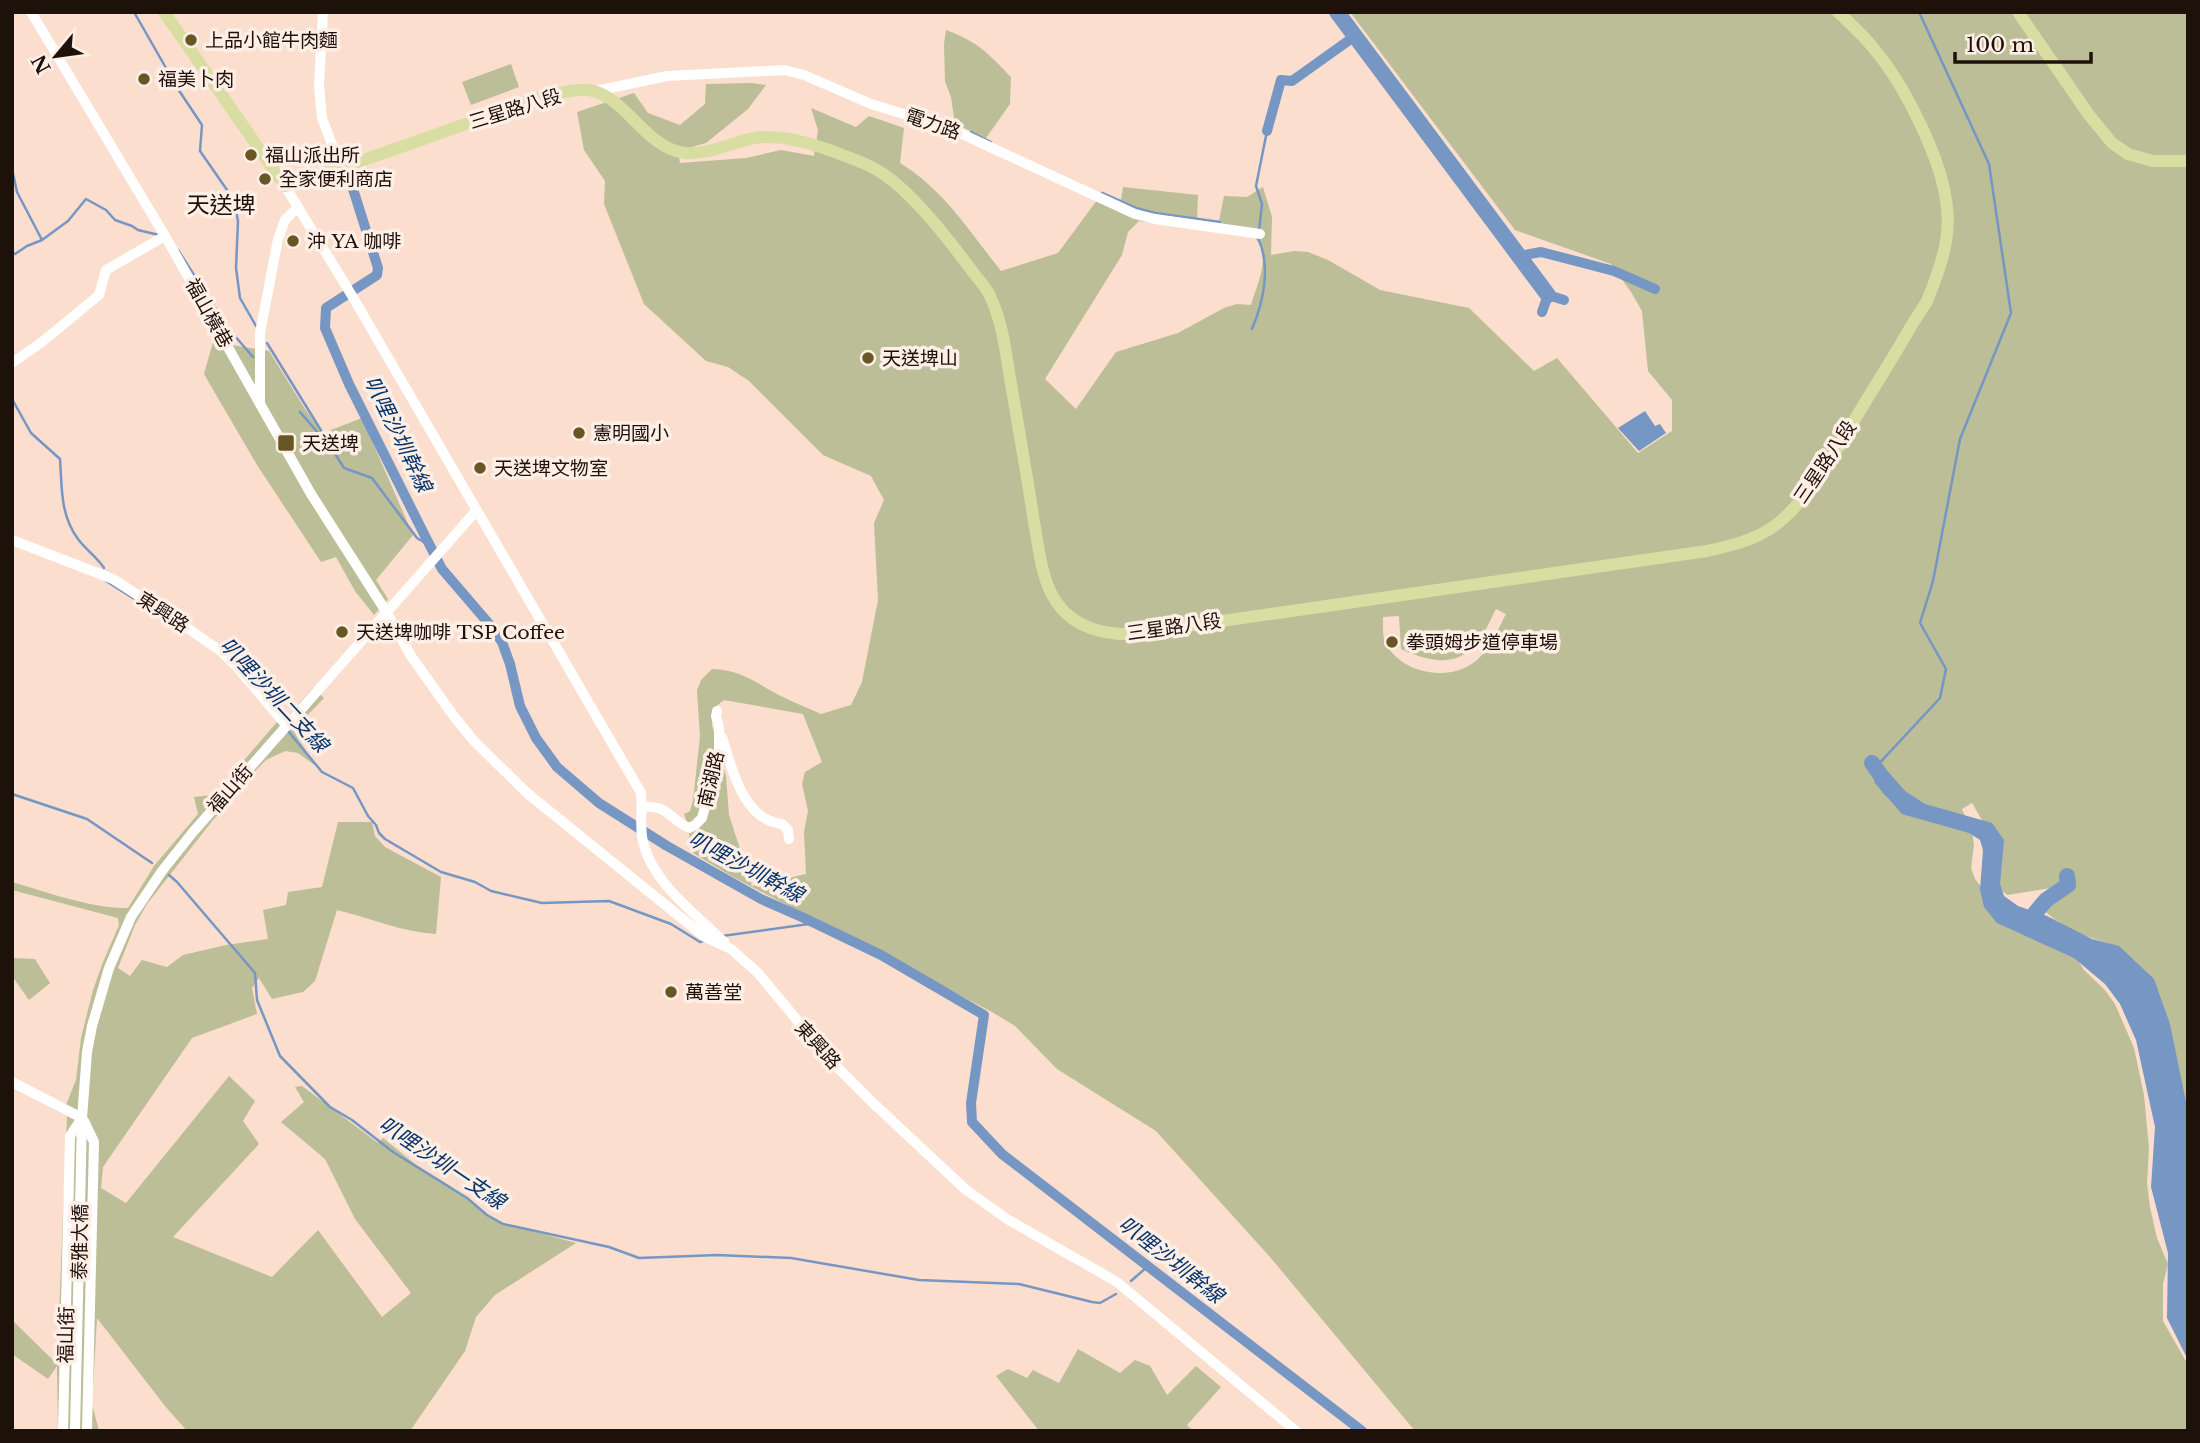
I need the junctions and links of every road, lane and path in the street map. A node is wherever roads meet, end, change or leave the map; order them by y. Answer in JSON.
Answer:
{"nodes":[{"id":1,"x":31,"y":12,"type":"edge"},
{"id":2,"x":164,"y":12,"type":"edge"},
{"id":3,"x":323,"y":12,"type":"edge"},
{"id":4,"x":1838,"y":12,"type":"edge"},
{"id":5,"x":2018,"y":12,"type":"edge"},
{"id":6,"x":596,"y":91,"type":"junction"},
{"id":7,"x":2188,"y":161,"type":"edge"},
{"id":8,"x":341,"y":168,"type":"junction"},
{"id":9,"x":285,"y":186,"type":"junction"},
{"id":10,"x":298,"y":207,"type":"junction"},
{"id":11,"x":1260,"y":234,"type":"dead end"},
{"id":12,"x":165,"y":236,"type":"junction"},
{"id":13,"x":12,"y":363,"type":"edge"},
{"id":14,"x":237,"y":363,"type":"junction"},
{"id":15,"x":260,"y":365,"type":"junction"},
{"id":16,"x":260,"y":404,"type":"junction"},
{"id":17,"x":476,"y":511,"type":"junction"},
{"id":18,"x":12,"y":540,"type":"edge"},
{"id":19,"x":387,"y":613,"type":"junction"},
{"id":20,"x":718,"y":711,"type":"dead end"},
{"id":21,"x":286,"y":724,"type":"junction"},
{"id":22,"x":719,"y":727,"type":"junction"},
{"id":23,"x":642,"y":807,"type":"junction"},
{"id":24,"x":789,"y":839,"type":"dead end"},
{"id":25,"x":731,"y":949,"type":"junction"},
{"id":26,"x":12,"y":1082,"type":"edge"},
{"id":27,"x":82,"y":1118,"type":"junction"},
{"id":28,"x":82,"y":1138,"type":"joint"},
{"id":29,"x":88,"y":1404,"type":"junction"},
{"id":30,"x":63,"y":1431,"type":"edge"},
{"id":31,"x":75,"y":1431,"type":"edge"},
{"id":32,"x":87,"y":1431,"type":"edge"},
{"id":33,"x":95,"y":1431,"type":"edge"},
{"id":34,"x":1297,"y":1431,"type":"edge"}],
"edges":[{"from":1,"to":12,"type":"street","name":"福山橫巷"},
{"from":2,"to":9,"type":"main road"},
{"from":3,"to":8,"type":"street"},
{"from":4,"to":6,"type":"main road","name":"三星路八段"},
{"from":5,"to":7,"type":"main road"},
{"from":6,"to":8,"type":"main road","name":"三星路八段"},
{"from":6,"to":11,"type":"street","name":"電力路"},
{"from":8,"to":9,"type":"main road","name":"三星路八段"},
{"from":9,"to":10,"type":"street"},
{"from":10,"to":15,"type":"street"},
{"from":10,"to":17,"type":"street"},
{"from":12,"to":13,"type":"street"},
{"from":12,"to":14,"type":"street","name":"福山橫巷"},
{"from":14,"to":15,"type":"street"},
{"from":14,"to":16,"type":"street","name":"福山橫巷"},
{"from":15,"to":16,"type":"street"},
{"from":16,"to":19,"type":"street","name":"福山橫巷"},
{"from":17,"to":19,"type":"street","name":"福山街"},
{"from":17,"to":23,"type":"street"},
{"from":18,"to":21,"type":"street","name":"東興路"},
{"from":19,"to":21,"type":"street","name":"福山街"},
{"from":19,"to":25,"type":"street","name":"東興路"},
{"from":20,"to":22,"type":"street","name":"南湖路"},
{"from":21,"to":27,"type":"street","name":"福山街"},
{"from":22,"to":23,"type":"street","name":"南湖路"},
{"from":22,"to":24,"type":"street"},
{"from":23,"to":25,"type":"street"},
{"from":25,"to":34,"type":"street","name":"東興路"},
{"from":26,"to":27,"type":"street"},
{"from":27,"to":28,"type":"street","name":"福山街"},
{"from":27,"to":29,"type":"street","name":"福山街"},
{"from":27,"to":30,"type":"street","name":"福山街"},
{"from":28,"to":31,"type":"street","name":"泰雅大橋"},
{"from":29,"to":32,"type":"street","name":"福山街"},
{"from":29,"to":33,"type":"street"}]}
